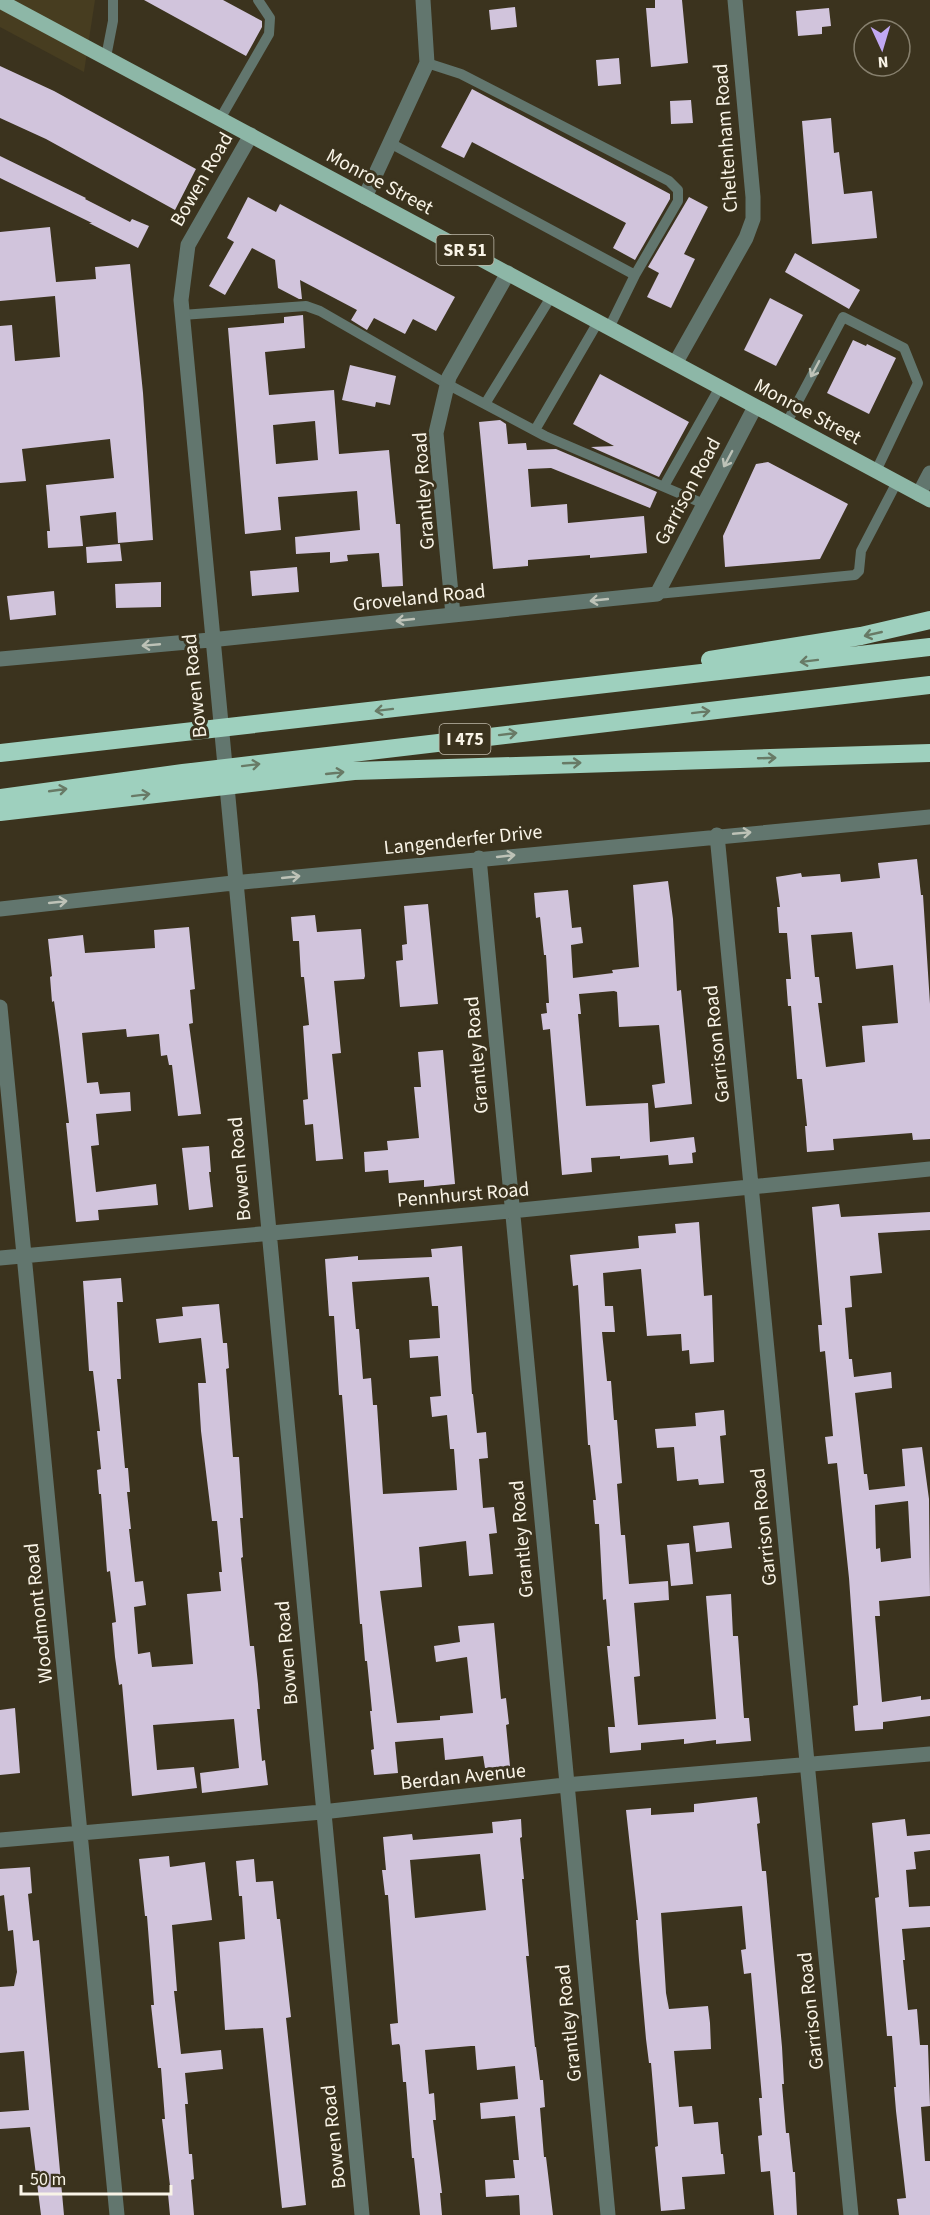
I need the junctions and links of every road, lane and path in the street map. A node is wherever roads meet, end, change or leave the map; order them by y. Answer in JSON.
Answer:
{"nodes":[{"id":1,"x":113,"y":0,"type":"edge"},
{"id":2,"x":258,"y":0,"type":"edge"},
{"id":3,"x":423,"y":0,"type":"edge"},
{"id":4,"x":735,"y":0,"type":"edge"},
{"id":5,"x":0,"y":1,"type":"edge"},
{"id":6,"x":106,"y":57,"type":"junction"},
{"id":7,"x":427,"y":63,"type":"junction"},
{"id":8,"x":220,"y":119,"type":"junction"},
{"id":9,"x":251,"y":135,"type":"junction"},
{"id":10,"x":390,"y":143,"type":"junction"},
{"id":11,"x":365,"y":197,"type":"junction"},
{"id":12,"x":508,"y":273,"type":"junction"},
{"id":13,"x":635,"y":275,"type":"junction"},
{"id":14,"x":551,"y":297,"type":"junction"},
{"id":15,"x":182,"y":315,"type":"junction"},
{"id":16,"x":603,"y":325,"type":"junction"},
{"id":17,"x":676,"y":362,"type":"junction"},
{"id":18,"x":447,"y":384,"type":"junction"},
{"id":19,"x":720,"y":387,"type":"junction"},
{"id":20,"x":485,"y":404,"type":"junction"},
{"id":21,"x":755,"y":407,"type":"junction"},
{"id":22,"x":786,"y":424,"type":"junction"},
{"id":23,"x":535,"y":430,"type":"junction"},
{"id":24,"x":876,"y":471,"type":"junction"},
{"id":25,"x":930,"y":473,"type":"edge"},
{"id":26,"x":897,"y":482,"type":"junction"},
{"id":27,"x":664,"y":486,"type":"junction"},
{"id":28,"x":924,"y":497,"type":"edge"},
{"id":29,"x":704,"y":504,"type":"junction"},
{"id":30,"x":657,"y":594,"type":"junction"},
{"id":31,"x":453,"y":615,"type":"junction"},
{"id":32,"x":930,"y":620,"type":"edge"},
{"id":33,"x":210,"y":640,"type":"junction"},
{"id":34,"x":930,"y":647,"type":"edge"},
{"id":35,"x":0,"y":659,"type":"edge"},
{"id":36,"x":930,"y":685,"type":"edge"},
{"id":37,"x":442,"y":703,"type":"junction"},
{"id":38,"x":0,"y":753,"type":"edge"},
{"id":39,"x":930,"y":753,"type":"edge"},
{"id":40,"x":0,"y":798,"type":"edge"},
{"id":41,"x":0,"y":812,"type":"edge"},
{"id":42,"x":930,"y":817,"type":"edge"},
{"id":43,"x":717,"y":835,"type":"junction"},
{"id":44,"x":479,"y":858,"type":"junction"},
{"id":45,"x":233,"y":883,"type":"junction"},
{"id":46,"x":0,"y":909,"type":"edge"},
{"id":47,"x":0,"y":1007,"type":"edge"},
{"id":48,"x":930,"y":1169,"type":"edge"},
{"id":49,"x":751,"y":1186,"type":"junction"},
{"id":50,"x":511,"y":1211,"type":"junction"},
{"id":51,"x":266,"y":1232,"type":"junction"},
{"id":52,"x":24,"y":1257,"type":"junction"},
{"id":53,"x":0,"y":1258,"type":"edge"},
{"id":54,"x":930,"y":1754,"type":"edge"},
{"id":55,"x":807,"y":1766,"type":"junction"},
{"id":56,"x":566,"y":1785,"type":"junction"},
{"id":57,"x":322,"y":1812,"type":"junction"},
{"id":58,"x":80,"y":1833,"type":"junction"},
{"id":59,"x":0,"y":1840,"type":"edge"},
{"id":60,"x":117,"y":2215,"type":"edge"},
{"id":61,"x":362,"y":2215,"type":"edge"},
{"id":62,"x":608,"y":2215,"type":"edge"},
{"id":63,"x":851,"y":2215,"type":"edge"}],
"edges":[{"from":1,"to":6,"type":"lane"},
{"from":2,"to":8,"type":"lane"},
{"from":3,"to":7,"type":"street"},
{"from":4,"to":17,"type":"street","name":"Cheltenham Road"},
{"from":5,"to":6,"type":"main road","name":"Monroe Street","number":"SR 51"},
{"from":6,"to":8,"type":"main road","name":"Monroe Street","number":"SR 51"},
{"from":7,"to":10,"type":"street"},
{"from":7,"to":13,"type":"lane"},
{"from":8,"to":9,"type":"main road","name":"Monroe Street","number":"SR 51"},
{"from":9,"to":11,"type":"main road","name":"Monroe Street","number":"SR 51"},
{"from":9,"to":15,"type":"street","name":"Bowen Road"},
{"from":10,"to":11,"type":"street"},
{"from":10,"to":13,"type":"lane"},
{"from":11,"to":12,"type":"main road","name":"Monroe Street","number":"SR 51"},
{"from":12,"to":14,"type":"main road","name":"Monroe Street","number":"SR 51"},
{"from":12,"to":18,"type":"street","name":"Grantley Road"},
{"from":13,"to":16,"type":"lane"},
{"from":14,"to":16,"type":"main road","name":"Monroe Street","number":"SR 51"},
{"from":14,"to":20,"type":"lane"},
{"from":15,"to":18,"type":"lane"},
{"from":15,"to":33,"type":"street","name":"Bowen Road"},
{"from":16,"to":17,"type":"main road","name":"Monroe Street","number":"SR 51"},
{"from":16,"to":23,"type":"lane"},
{"from":17,"to":19,"type":"main road","name":"Monroe Street","number":"SR 51"},
{"from":18,"to":20,"type":"lane"},
{"from":18,"to":31,"type":"street","name":"Grantley Road"},
{"from":19,"to":21,"type":"main road","name":"Monroe Street","number":"SR 51"},
{"from":19,"to":27,"type":"lane"},
{"from":20,"to":23,"type":"lane"},
{"from":21,"to":22,"type":"main road","name":"Monroe Street","number":"SR 51"},
{"from":21,"to":29,"type":"street","name":"Garrison Road","one_way":true},
{"from":22,"to":24,"type":"main road","name":"Monroe Street","number":"SR 51"},
{"from":24,"to":22,"type":"lane","one_way":true},
{"from":23,"to":27,"type":"lane"},
{"from":24,"to":26,"type":"main road","name":"Monroe Street","number":"SR 51"},
{"from":25,"to":28,"type":"street"},
{"from":26,"to":28,"type":"main road","name":"Monroe Street","number":"SR 51"},
{"from":26,"to":30,"type":"lane","name":"Groveland Road"},
{"from":27,"to":29,"type":"lane"},
{"from":29,"to":30,"type":"street","name":"Garrison Road"},
{"from":30,"to":31,"type":"street","name":"Groveland Road","one_way":true},
{"from":31,"to":33,"type":"street","name":"Groveland Road","one_way":true},
{"from":32,"to":37,"type":"highway","one_way":true},
{"from":33,"to":35,"type":"street","name":"Groveland Road","one_way":true},
{"from":33,"to":45,"type":"street","name":"Bowen Road"},
{"from":34,"to":37,"type":"highway","number":"I 475","one_way":true},
{"from":40,"to":36,"type":"highway","number":"I 475","one_way":true},
{"from":37,"to":38,"type":"highway","number":"I 475","one_way":true},
{"from":41,"to":39,"type":"highway","one_way":true},
{"from":43,"to":42,"type":"street","name":"Langenderfer Drive","one_way":true},
{"from":44,"to":43,"type":"street","name":"Langenderfer Drive","one_way":true},
{"from":43,"to":49,"type":"street","name":"Garrison Road"},
{"from":45,"to":44,"type":"street","name":"Langenderfer Drive","one_way":true},
{"from":44,"to":50,"type":"street","name":"Grantley Road"},
{"from":46,"to":45,"type":"street","name":"Langenderfer Drive","one_way":true},
{"from":45,"to":51,"type":"street","name":"Bowen Road"},
{"from":47,"to":52,"type":"street","name":"Woodmont Road"},
{"from":48,"to":49,"type":"street","name":"Pennhurst Road"},
{"from":49,"to":50,"type":"street","name":"Pennhurst Road"},
{"from":49,"to":55,"type":"street","name":"Garrison Road"},
{"from":50,"to":51,"type":"street","name":"Pennhurst Road"},
{"from":50,"to":56,"type":"street","name":"Grantley Road"},
{"from":51,"to":52,"type":"street","name":"Pennhurst Road"},
{"from":51,"to":57,"type":"street","name":"Bowen Road"},
{"from":52,"to":53,"type":"street","name":"Pennhurst Road"},
{"from":52,"to":58,"type":"street","name":"Woodmont Road"},
{"from":54,"to":55,"type":"street","name":"Berdan Avenue"},
{"from":55,"to":56,"type":"street","name":"Berdan Avenue"},
{"from":55,"to":63,"type":"street","name":"Garrison Road"},
{"from":56,"to":57,"type":"street","name":"Berdan Avenue"},
{"from":56,"to":62,"type":"street","name":"Grantley Road"},
{"from":57,"to":58,"type":"street","name":"Berdan Avenue"},
{"from":57,"to":61,"type":"street","name":"Bowen Road"},
{"from":58,"to":59,"type":"street","name":"Berdan Avenue"},
{"from":58,"to":60,"type":"street","name":"Woodmont Road"}]}
